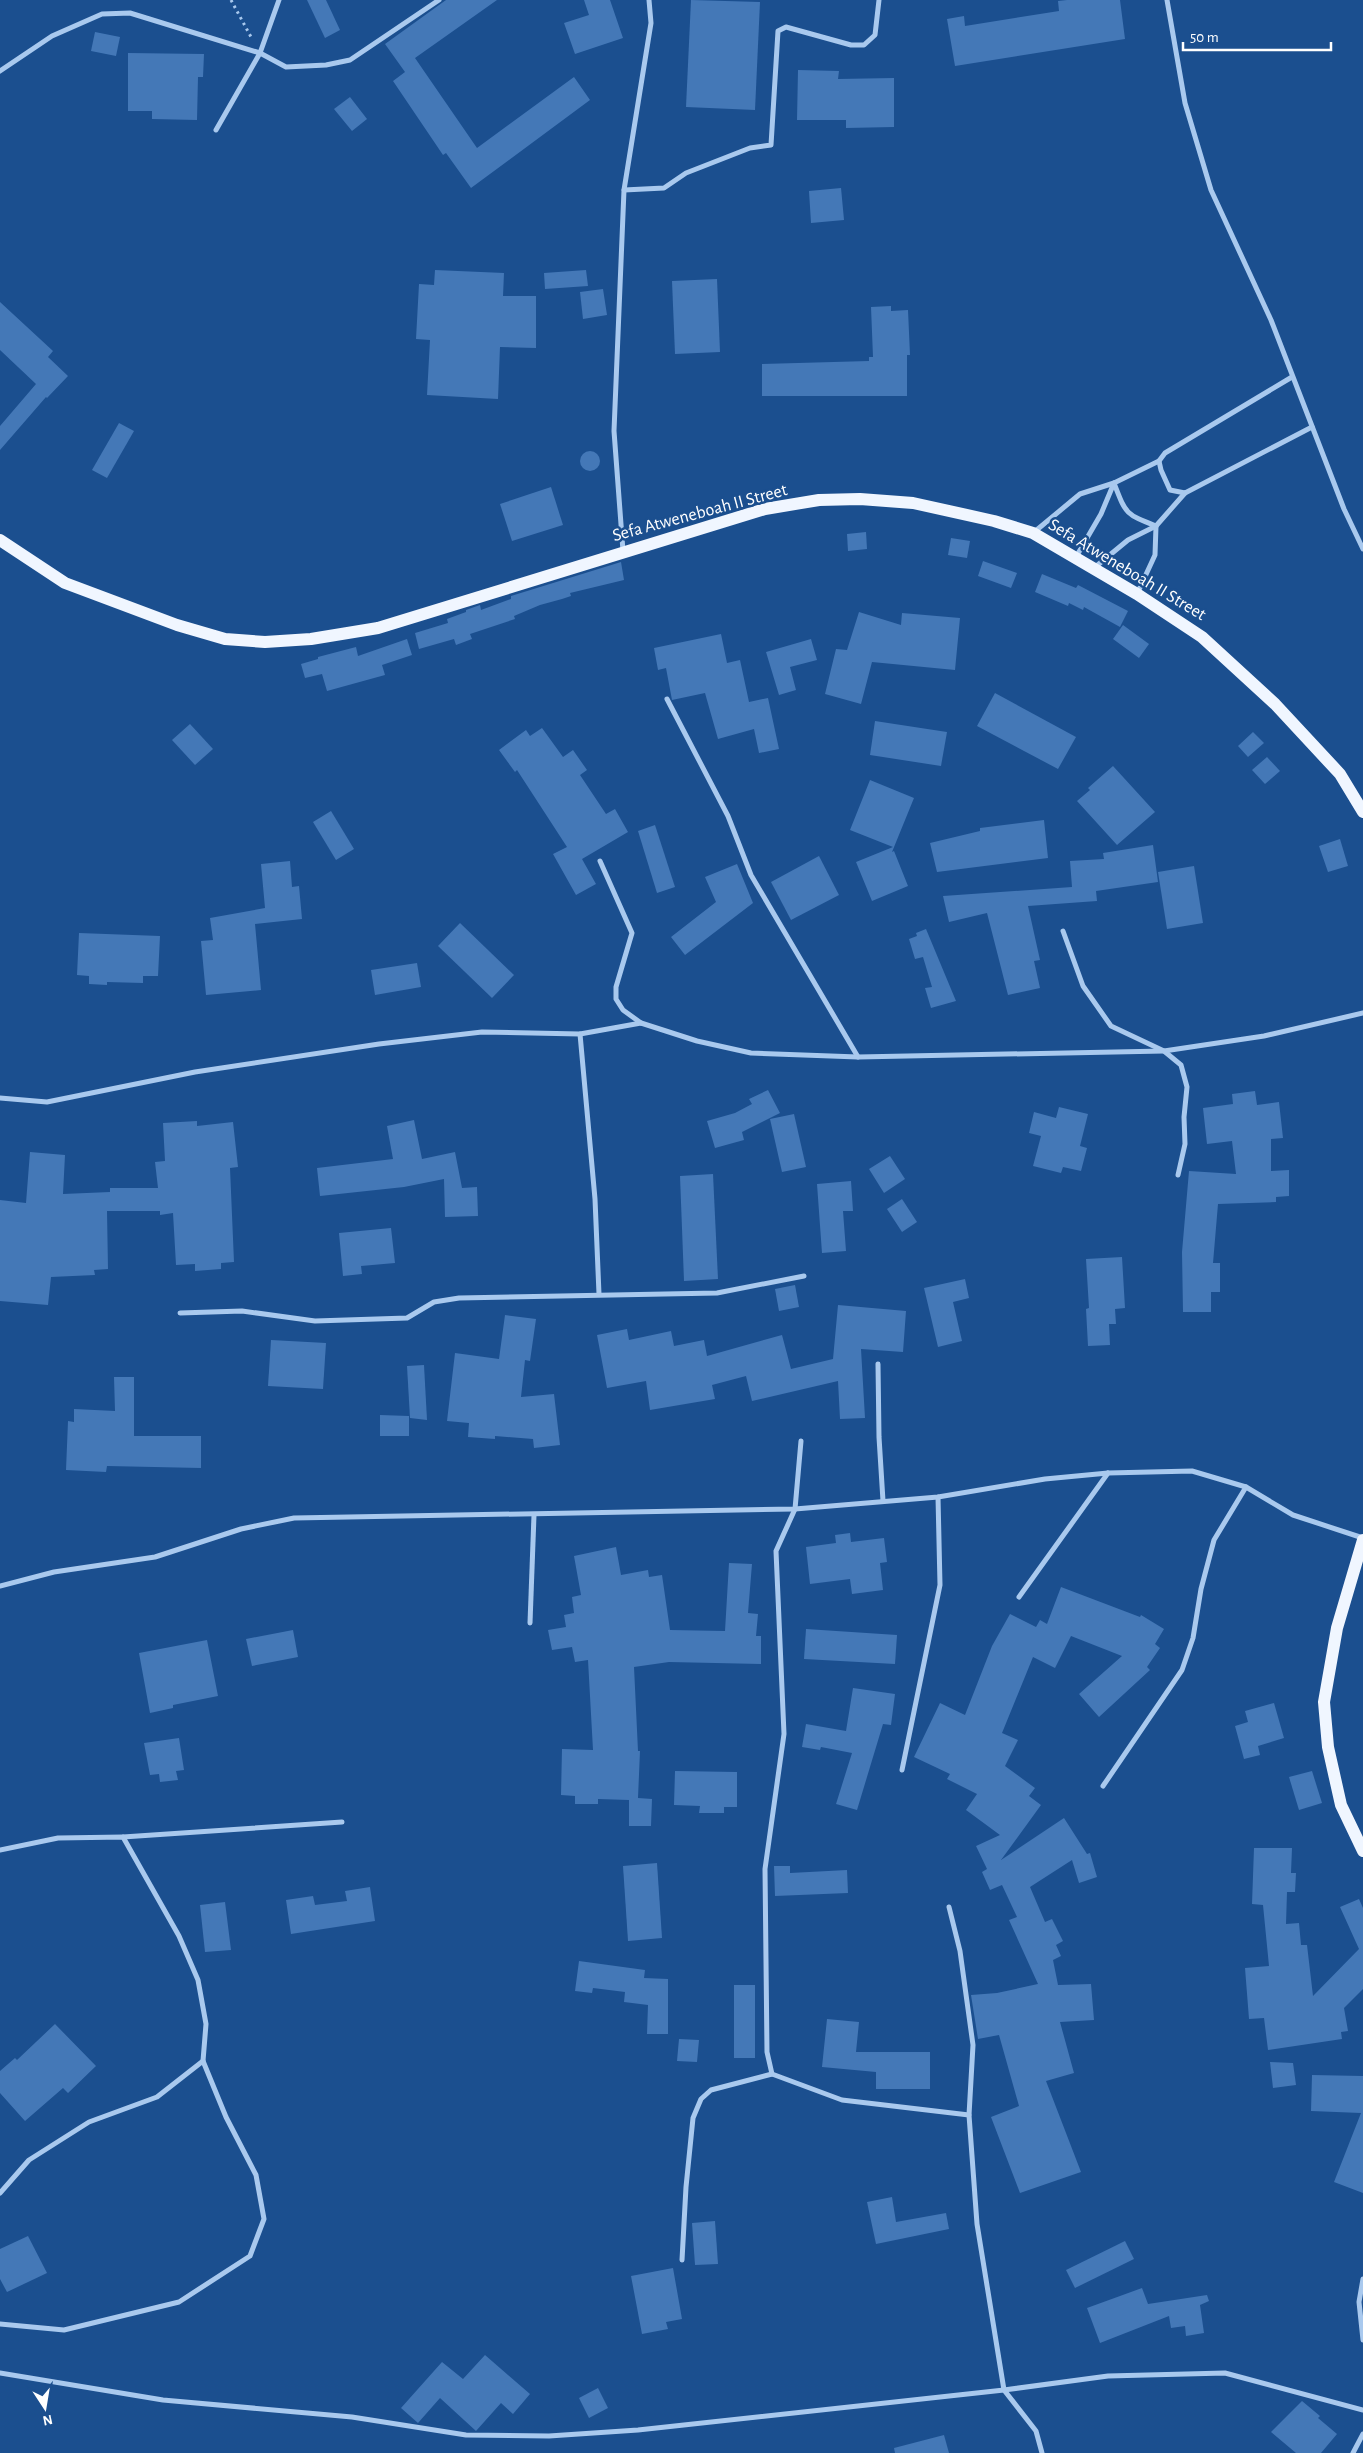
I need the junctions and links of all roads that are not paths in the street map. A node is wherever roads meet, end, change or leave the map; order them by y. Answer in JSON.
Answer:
{"nodes":[{"id":1,"x":279,"y":0,"type":"edge"},
{"id":2,"x":439,"y":0,"type":"edge"},
{"id":3,"x":649,"y":0,"type":"edge"},
{"id":4,"x":879,"y":0,"type":"edge"},
{"id":5,"x":1167,"y":0,"type":"edge"},
{"id":6,"x":260,"y":53,"type":"junction"},
{"id":7,"x":1,"y":70,"type":"edge"},
{"id":8,"x":216,"y":130,"type":"dead end"},
{"id":9,"x":624,"y":190,"type":"junction"},
{"id":10,"x":1292,"y":377,"type":"junction"},
{"id":11,"x":1312,"y":427,"type":"junction"},
{"id":12,"x":1159,"y":461,"type":"junction"},
{"id":13,"x":1114,"y":483,"type":"junction"},
{"id":14,"x":1186,"y":493,"type":"junction"},
{"id":15,"x":1156,"y":526,"type":"junction"},
{"id":16,"x":1033,"y":533,"type":"junction"},
{"id":17,"x":0,"y":540,"type":"edge"},
{"id":18,"x":1363,"y":549,"type":"edge"},
{"id":19,"x":624,"y":551,"type":"junction"},
{"id":20,"x":1076,"y":558,"type":"junction"},
{"id":21,"x":1094,"y":568,"type":"junction"},
{"id":22,"x":1137,"y":594,"type":"junction"},
{"id":23,"x":667,"y":699,"type":"dead end"},
{"id":24,"x":1363,"y":812,"type":"edge"},
{"id":25,"x":600,"y":861,"type":"dead end"},
{"id":26,"x":1063,"y":931,"type":"dead end"},
{"id":27,"x":1363,"y":1013,"type":"edge"},
{"id":28,"x":641,"y":1023,"type":"junction"},
{"id":29,"x":580,"y":1034,"type":"junction"},
{"id":30,"x":1164,"y":1051,"type":"junction"},
{"id":31,"x":858,"y":1057,"type":"junction"},
{"id":32,"x":0,"y":1098,"type":"edge"},
{"id":33,"x":1178,"y":1175,"type":"dead end"},
{"id":34,"x":804,"y":1276,"type":"dead end"},
{"id":35,"x":600,"y":1294,"type":"junction"},
{"id":36,"x":180,"y":1314,"type":"dead end"},
{"id":37,"x":878,"y":1364,"type":"dead end"},
{"id":38,"x":801,"y":1441,"type":"dead end"},
{"id":39,"x":1108,"y":1473,"type":"junction"},
{"id":40,"x":1246,"y":1487,"type":"junction"},
{"id":41,"x":938,"y":1497,"type":"junction"},
{"id":42,"x":883,"y":1501,"type":"junction"},
{"id":43,"x":795,"y":1508,"type":"junction"},
{"id":44,"x":534,"y":1515,"type":"junction"},
{"id":45,"x":1363,"y":1539,"type":"edge"},
{"id":46,"x":0,"y":1586,"type":"edge"},
{"id":47,"x":1019,"y":1596,"type":"dead end"},
{"id":48,"x":530,"y":1623,"type":"dead end"},
{"id":49,"x":902,"y":1770,"type":"dead end"},
{"id":50,"x":1103,"y":1786,"type":"dead end"},
{"id":51,"x":342,"y":1822,"type":"dead end"},
{"id":52,"x":123,"y":1837,"type":"junction"},
{"id":53,"x":0,"y":1850,"type":"edge"},
{"id":54,"x":1363,"y":1851,"type":"edge"},
{"id":55,"x":949,"y":1907,"type":"dead end"},
{"id":56,"x":203,"y":2061,"type":"junction"},
{"id":57,"x":772,"y":2074,"type":"junction"},
{"id":58,"x":969,"y":2114,"type":"junction"},
{"id":59,"x":0,"y":2193,"type":"edge"},
{"id":60,"x":682,"y":2260,"type":"dead end"},
{"id":61,"x":1363,"y":2278,"type":"edge"},
{"id":62,"x":0,"y":2324,"type":"edge"},
{"id":63,"x":1363,"y":2340,"type":"edge"},
{"id":64,"x":0,"y":2373,"type":"edge"},
{"id":65,"x":1004,"y":2390,"type":"junction"},
{"id":66,"x":1363,"y":2410,"type":"edge"},
{"id":67,"x":1363,"y":2434,"type":"edge"},
{"id":68,"x":1042,"y":2453,"type":"edge"},
{"id":69,"x":1353,"y":2453,"type":"edge"}],
"edges":[{"from":1,"to":6,"type":"street"},
{"from":2,"to":6,"type":"street"},
{"from":3,"to":9,"type":"street"},
{"from":4,"to":9,"type":"street"},
{"from":5,"to":10,"type":"street"},
{"from":6,"to":7,"type":"street"},
{"from":6,"to":8,"type":"street"},
{"from":9,"to":19,"type":"street"},
{"from":10,"to":11,"type":"street"},
{"from":10,"to":12,"type":"street"},
{"from":11,"to":14,"type":"street"},
{"from":11,"to":18,"type":"street"},
{"from":12,"to":13,"type":"street"},
{"from":12,"to":14,"type":"street"},
{"from":13,"to":15,"type":"street"},
{"from":13,"to":16,"type":"street"},
{"from":13,"to":20,"type":"street"},
{"from":14,"to":15,"type":"street"},
{"from":15,"to":21,"type":"street"},
{"from":15,"to":22,"type":"street"},
{"from":16,"to":19,"type":"main road","name":"Sefa Atweneboah II Street"},
{"from":16,"to":20,"type":"main road","name":"Sefa Atweneboah II Street"},
{"from":17,"to":19,"type":"main road","name":"Sefa Atweneboah II Street"},
{"from":20,"to":21,"type":"main road","name":"Sefa Atweneboah II Street"},
{"from":21,"to":22,"type":"main road","name":"Sefa Atweneboah II Street"},
{"from":22,"to":24,"type":"main road","name":"Sefa Atweneboah II Street"},
{"from":23,"to":31,"type":"street"},
{"from":25,"to":28,"type":"street"},
{"from":26,"to":30,"type":"street"},
{"from":27,"to":30,"type":"street"},
{"from":28,"to":29,"type":"street"},
{"from":28,"to":31,"type":"street"},
{"from":29,"to":32,"type":"street"},
{"from":29,"to":35,"type":"street"},
{"from":30,"to":31,"type":"street"},
{"from":30,"to":33,"type":"street"},
{"from":34,"to":35,"type":"street"},
{"from":35,"to":36,"type":"street"},
{"from":37,"to":42,"type":"street"},
{"from":38,"to":43,"type":"street"},
{"from":39,"to":40,"type":"street"},
{"from":39,"to":41,"type":"street"},
{"from":39,"to":47,"type":"street"},
{"from":40,"to":45,"type":"street"},
{"from":40,"to":50,"type":"street"},
{"from":41,"to":42,"type":"street"},
{"from":41,"to":49,"type":"street"},
{"from":42,"to":43,"type":"street"},
{"from":43,"to":44,"type":"street"},
{"from":43,"to":57,"type":"street"},
{"from":44,"to":46,"type":"street"},
{"from":44,"to":48,"type":"street"},
{"from":45,"to":54,"type":"main road"},
{"from":51,"to":52,"type":"street"},
{"from":52,"to":53,"type":"street"},
{"from":52,"to":56,"type":"street"},
{"from":55,"to":58,"type":"street"},
{"from":56,"to":59,"type":"street"},
{"from":56,"to":62,"type":"street"},
{"from":57,"to":58,"type":"street"},
{"from":57,"to":60,"type":"street"},
{"from":58,"to":65,"type":"street"},
{"from":61,"to":63,"type":"street"},
{"from":64,"to":65,"type":"street"},
{"from":65,"to":66,"type":"street"},
{"from":65,"to":68,"type":"street"},
{"from":67,"to":69,"type":"street"}]}
